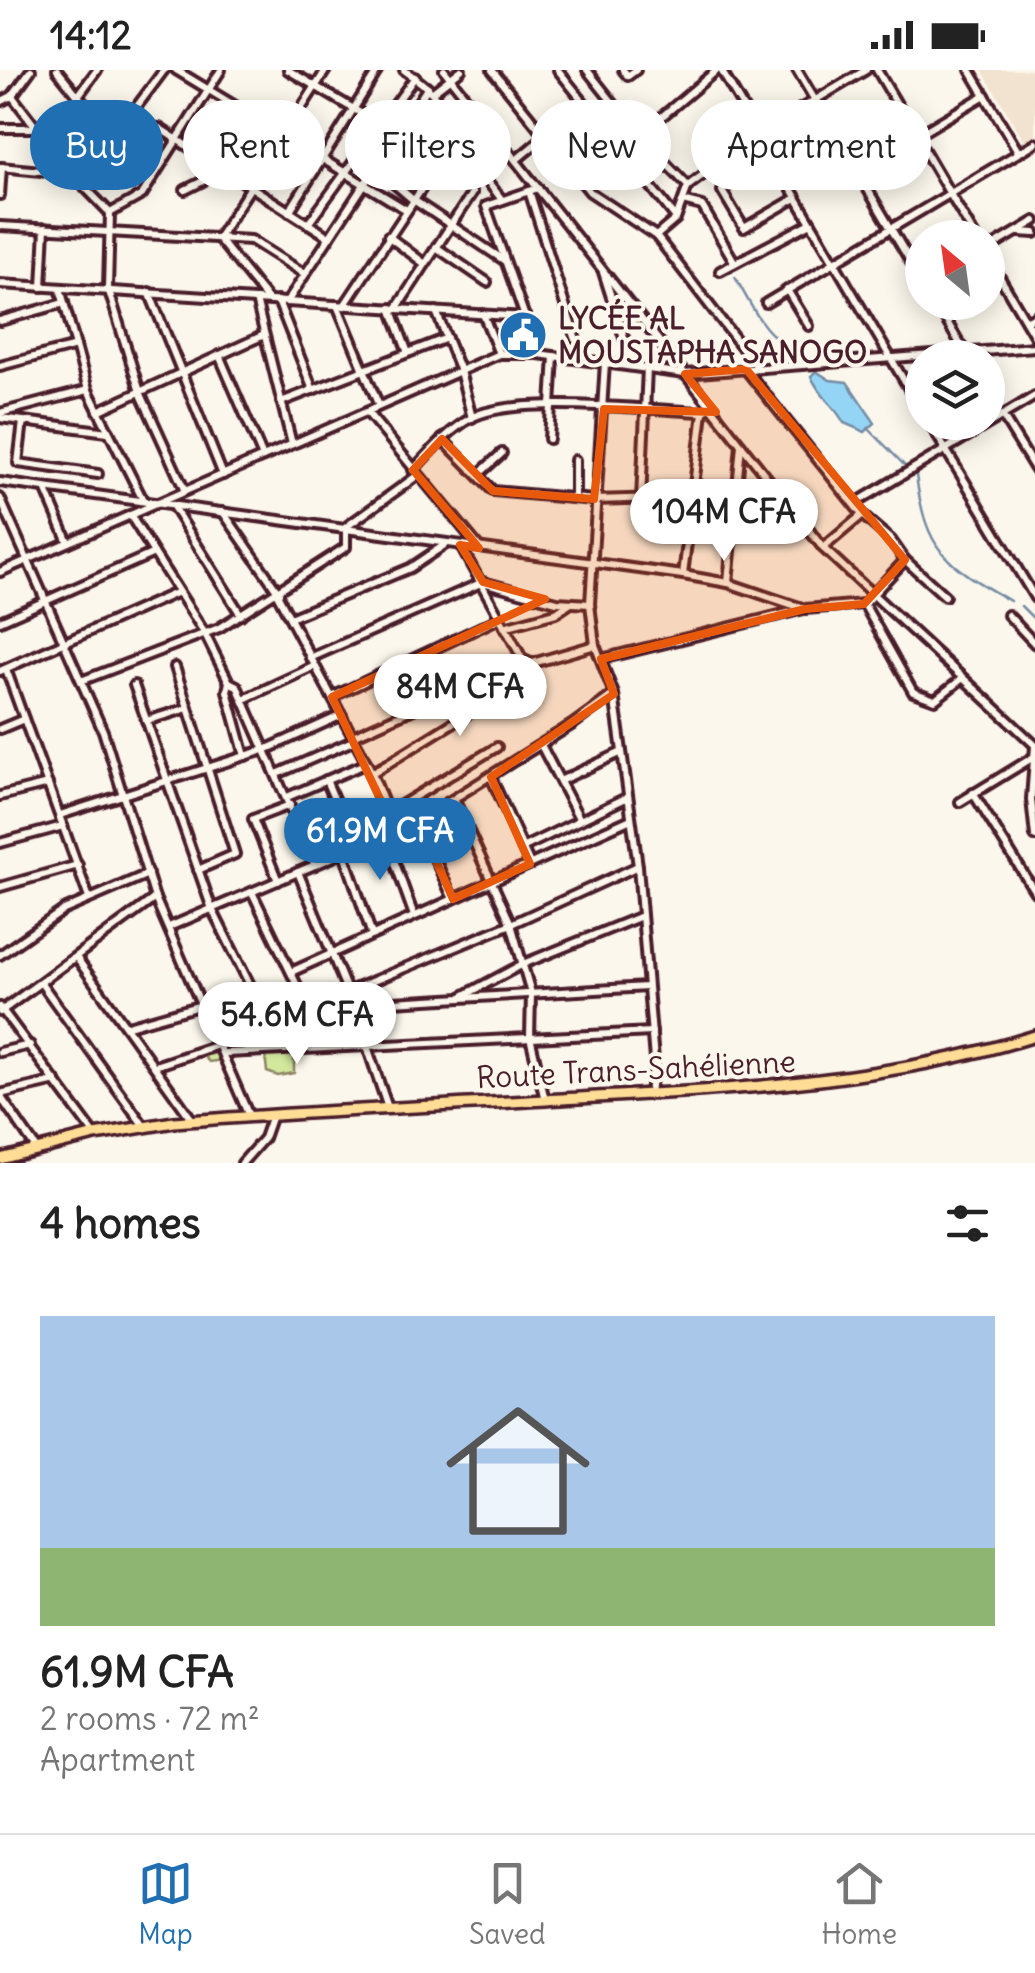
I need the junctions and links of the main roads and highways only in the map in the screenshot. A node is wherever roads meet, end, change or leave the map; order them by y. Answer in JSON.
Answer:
{"nodes":[{"id":1,"x":1035,"y":1036,"type":"edge"},
{"id":2,"x":0,"y":1158,"type":"edge"}],
"edges":[{"from":1,"to":2,"type":"highway","name":"Route Trans-Sahélienne"}]}
